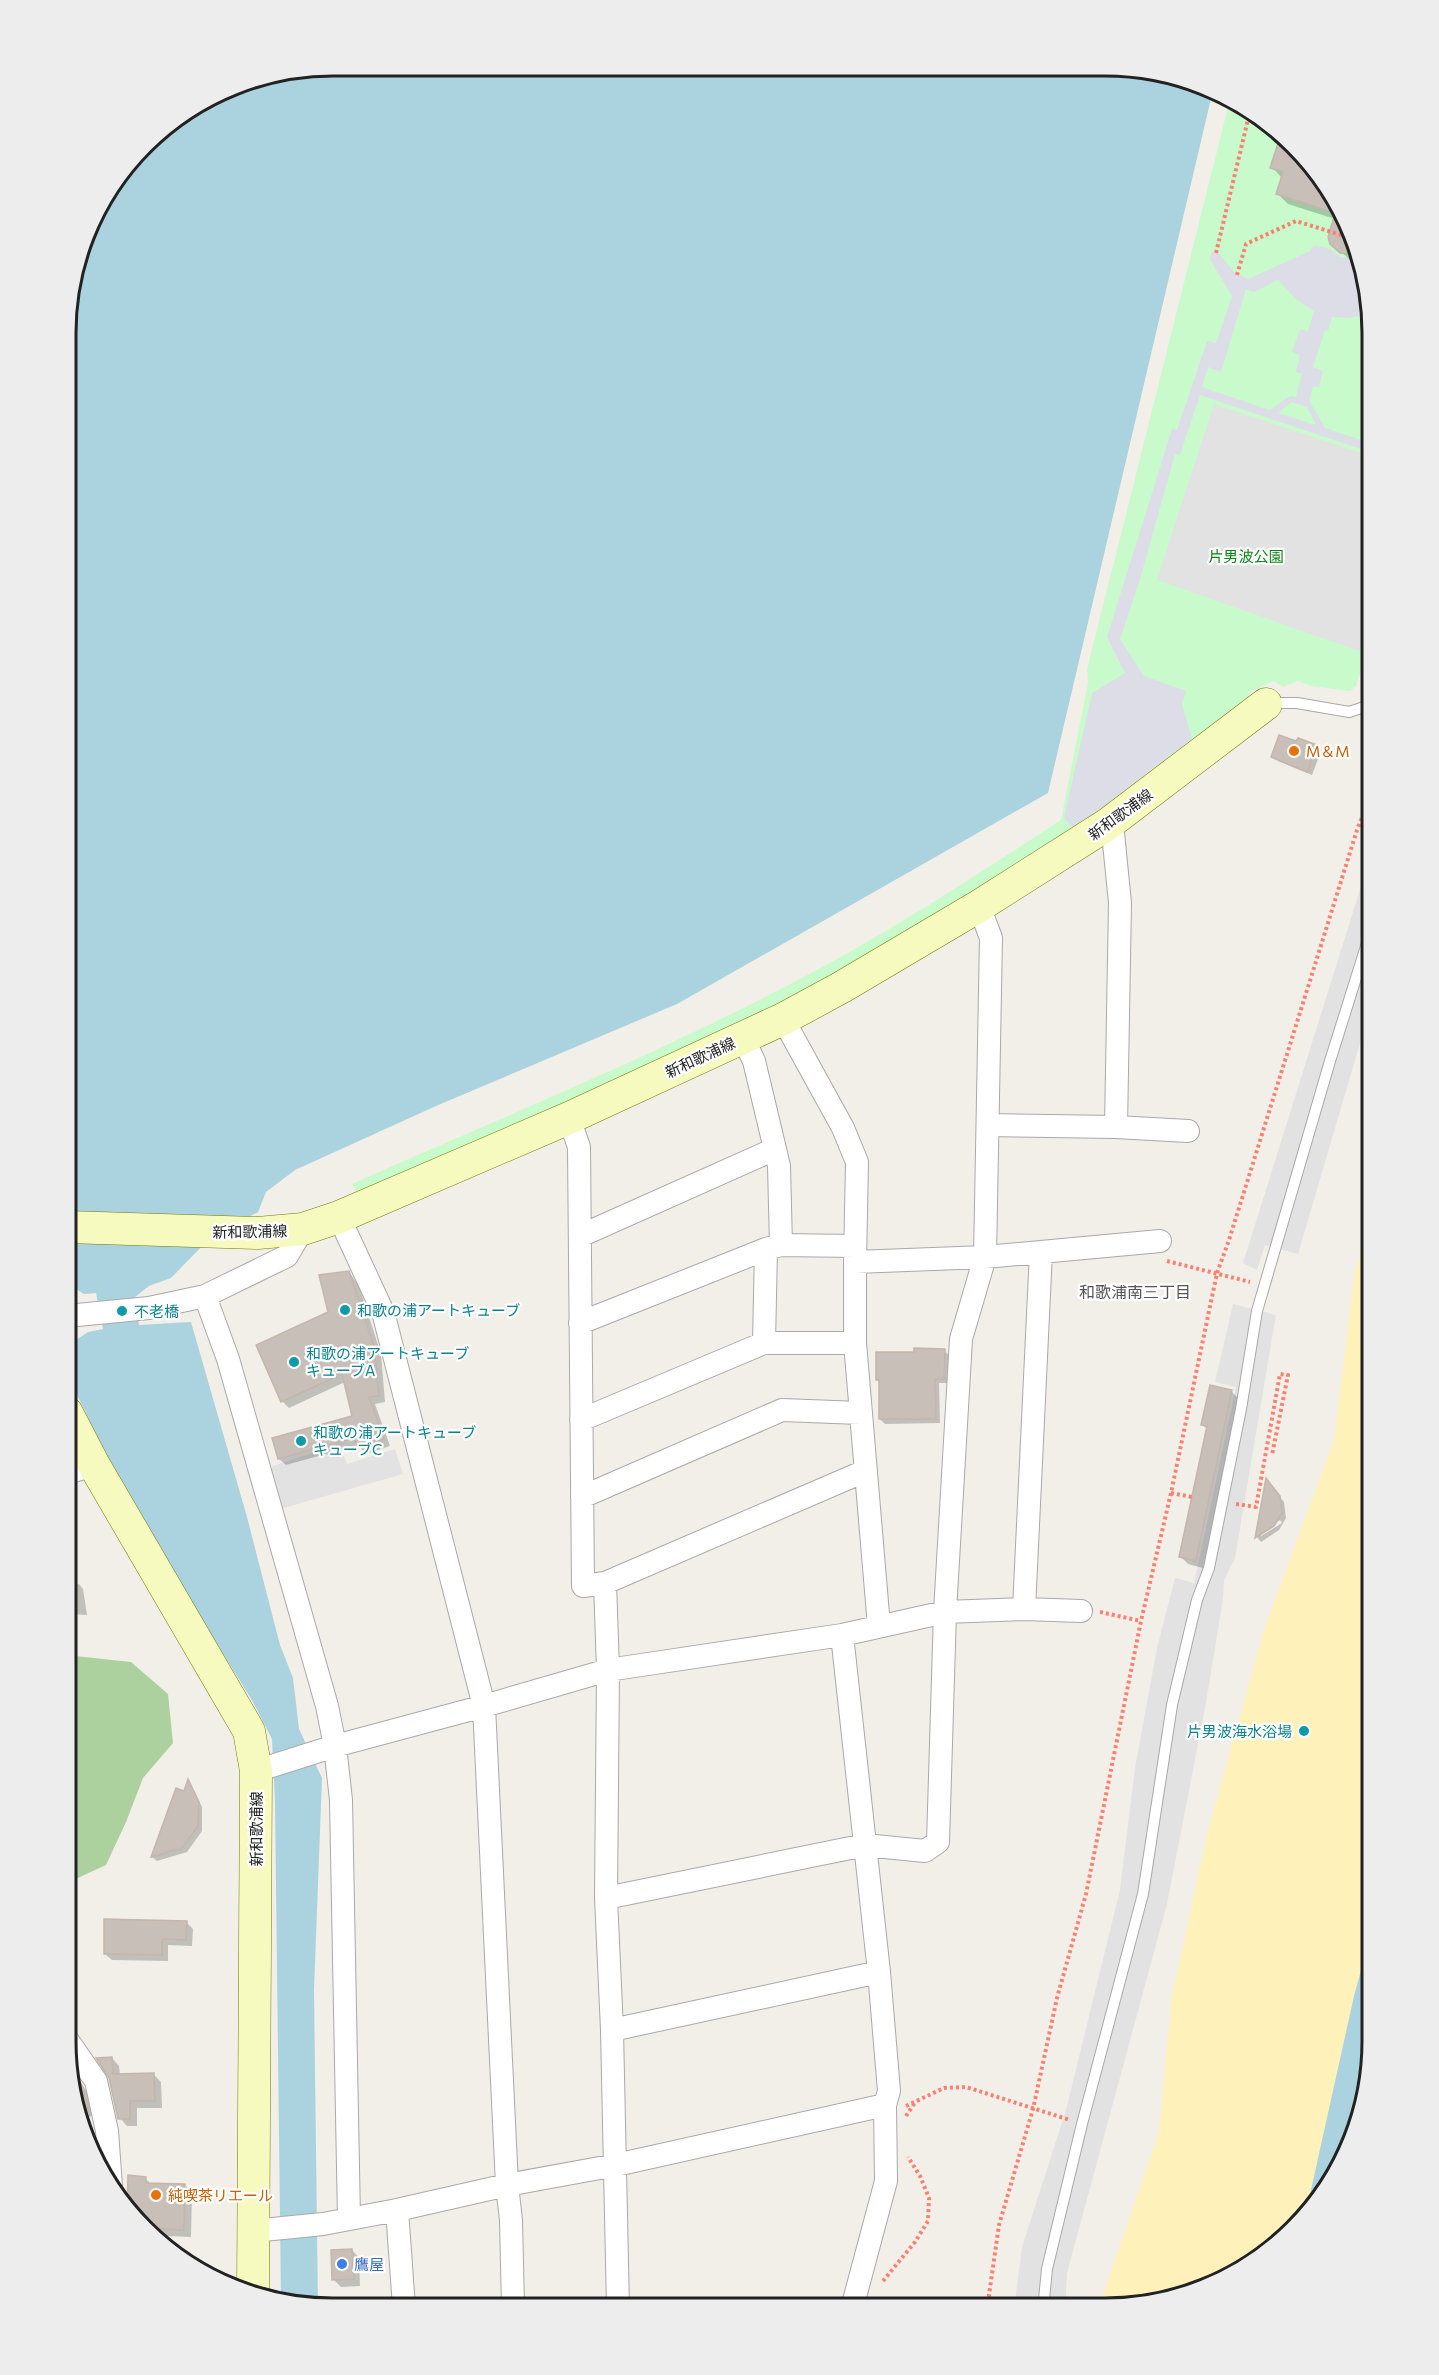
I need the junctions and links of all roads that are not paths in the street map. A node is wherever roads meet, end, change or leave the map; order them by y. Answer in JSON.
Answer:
{"nodes":[{"id":1,"x":1266,"y":704,"type":"joint"},
{"id":2,"x":1362,"y":708,"type":"edge"},
{"id":3,"x":1108,"y":824,"type":"junction"},
{"id":4,"x":979,"y":906,"type":"junction"},
{"id":5,"x":1362,"y":959,"type":"edge"},
{"id":6,"x":783,"y":1019,"type":"junction"},
{"id":7,"x":743,"y":1038,"type":"junction"},
{"id":8,"x":569,"y":1118,"type":"junction"},
{"id":9,"x":988,"y":1125,"type":"junction"},
{"id":10,"x":1116,"y":1127,"type":"junction"},
{"id":11,"x":1188,"y":1131,"type":"dead end"},
{"id":12,"x":775,"y":1149,"type":"junction"},
{"id":13,"x":339,"y":1217,"type":"junction"},
{"id":14,"x":76,"y":1227,"type":"edge"},
{"id":15,"x":303,"y":1229,"type":"junction"},
{"id":16,"x":580,"y":1236,"type":"junction"},
{"id":17,"x":773,"y":1247,"type":"junction"},
{"id":18,"x":1162,"y":1250,"type":"road end"},
{"id":19,"x":1041,"y":1252,"type":"junction"},
{"id":20,"x":855,"y":1254,"type":"junction"},
{"id":21,"x":985,"y":1257,"type":"junction"},
{"id":22,"x":205,"y":1296,"type":"junction"},
{"id":23,"x":76,"y":1315,"type":"edge"},
{"id":24,"x":580,"y":1323,"type":"junction"},
{"id":25,"x":764,"y":1343,"type":"junction"},
{"id":26,"x":855,"y":1343,"type":"junction"},
{"id":27,"x":860,"y":1413,"type":"junction"},
{"id":28,"x":581,"y":1420,"type":"junction"},
{"id":29,"x":76,"y":1452,"type":"edge"},
{"id":30,"x":80,"y":1469,"type":"edge"},
{"id":31,"x":865,"y":1471,"type":"junction"},
{"id":32,"x":582,"y":1497,"type":"junction"},
{"id":33,"x":605,"y":1583,"type":"junction"},
{"id":34,"x":1024,"y":1609,"type":"junction"},
{"id":35,"x":945,"y":1612,"type":"junction"},
{"id":36,"x":1092,"y":1612,"type":"road end"},
{"id":37,"x":879,"y":1626,"type":"junction"},
{"id":38,"x":842,"y":1635,"type":"junction"},
{"id":39,"x":608,"y":1670,"type":"junction"},
{"id":40,"x":484,"y":1706,"type":"junction"},
{"id":41,"x":328,"y":1748,"type":"junction"},
{"id":42,"x":263,"y":1769,"type":"junction"},
{"id":43,"x":865,"y":1845,"type":"junction"},
{"id":44,"x":606,"y":1898,"type":"junction"},
{"id":45,"x":879,"y":1972,"type":"junction"},
{"id":46,"x":612,"y":2030,"type":"junction"},
{"id":47,"x":77,"y":2053,"type":"edge"},
{"id":48,"x":890,"y":2114,"type":"junction"},
{"id":49,"x":616,"y":2165,"type":"junction"},
{"id":50,"x":110,"y":2167,"type":"edge"},
{"id":51,"x":507,"y":2185,"type":"junction"},
{"id":52,"x":397,"y":2210,"type":"junction"},
{"id":53,"x":350,"y":2218,"type":"junction"},
{"id":54,"x":265,"y":2230,"type":"junction"},
{"id":55,"x":254,"y":2286,"type":"edge"},
{"id":56,"x":403,"y":2298,"type":"edge"},
{"id":57,"x":513,"y":2298,"type":"edge"},
{"id":58,"x":618,"y":2298,"type":"edge"},
{"id":59,"x":855,"y":2298,"type":"edge"},
{"id":60,"x":1044,"y":2298,"type":"edge"}],
"edges":[{"from":1,"to":2,"type":"lane"},
{"from":1,"to":3,"type":"main road","name":"新和歌浦線"},
{"from":3,"to":4,"type":"main road","name":"新和歌浦線"},
{"from":3,"to":10,"type":"street"},
{"from":4,"to":6,"type":"main road","name":"新和歌浦線"},
{"from":4,"to":9,"type":"street"},
{"from":5,"to":60,"type":"lane"},
{"from":6,"to":7,"type":"main road","name":"新和歌浦線"},
{"from":6,"to":20,"type":"street"},
{"from":7,"to":8,"type":"main road","name":"新和歌浦線"},
{"from":7,"to":12,"type":"street"},
{"from":8,"to":13,"type":"main road","name":"新和歌浦線"},
{"from":8,"to":16,"type":"street"},
{"from":9,"to":10,"type":"street"},
{"from":9,"to":21,"type":"street"},
{"from":10,"to":11,"type":"street"},
{"from":12,"to":16,"type":"street"},
{"from":12,"to":17,"type":"street"},
{"from":13,"to":15,"type":"main road","name":"新和歌浦線"},
{"from":13,"to":40,"type":"street"},
{"from":14,"to":15,"type":"main road","name":"新和歌浦線"},
{"from":15,"to":22,"type":"street"},
{"from":16,"to":24,"type":"street"},
{"from":17,"to":20,"type":"street"},
{"from":17,"to":24,"type":"street"},
{"from":17,"to":25,"type":"street"},
{"from":18,"to":19,"type":"street"},
{"from":19,"to":21,"type":"street"},
{"from":19,"to":34,"type":"street"},
{"from":20,"to":21,"type":"street"},
{"from":20,"to":26,"type":"street"},
{"from":21,"to":35,"type":"street"},
{"from":22,"to":23,"type":"street"},
{"from":22,"to":41,"type":"street"},
{"from":24,"to":28,"type":"street"},
{"from":25,"to":26,"type":"street"},
{"from":25,"to":28,"type":"street"},
{"from":26,"to":27,"type":"street"},
{"from":27,"to":31,"type":"street"},
{"from":27,"to":32,"type":"street"},
{"from":28,"to":32,"type":"street"},
{"from":29,"to":30,"type":"main road","name":"新和歌浦線"},
{"from":30,"to":42,"type":"main road","name":"新和歌浦線"},
{"from":31,"to":33,"type":"street"},
{"from":31,"to":37,"type":"street"},
{"from":32,"to":33,"type":"street"},
{"from":33,"to":39,"type":"street"},
{"from":34,"to":35,"type":"street"},
{"from":34,"to":36,"type":"street"},
{"from":35,"to":37,"type":"street"},
{"from":35,"to":43,"type":"street"},
{"from":37,"to":38,"type":"street"},
{"from":38,"to":39,"type":"street"},
{"from":38,"to":43,"type":"street"},
{"from":39,"to":40,"type":"street"},
{"from":39,"to":44,"type":"street"},
{"from":40,"to":41,"type":"street"},
{"from":40,"to":51,"type":"street"},
{"from":41,"to":42,"type":"street"},
{"from":41,"to":53,"type":"street"},
{"from":42,"to":54,"type":"main road","name":"新和歌浦線"},
{"from":43,"to":44,"type":"street"},
{"from":43,"to":45,"type":"street"},
{"from":44,"to":46,"type":"street"},
{"from":45,"to":46,"type":"street"},
{"from":45,"to":48,"type":"street"},
{"from":46,"to":49,"type":"street"},
{"from":47,"to":50,"type":"street"},
{"from":48,"to":49,"type":"street"},
{"from":48,"to":59,"type":"street"},
{"from":49,"to":51,"type":"street"},
{"from":49,"to":58,"type":"street"},
{"from":51,"to":52,"type":"street"},
{"from":51,"to":57,"type":"street"},
{"from":52,"to":53,"type":"street"},
{"from":52,"to":56,"type":"street"},
{"from":53,"to":54,"type":"street"},
{"from":54,"to":55,"type":"main road","name":"新和歌浦線"}]}
